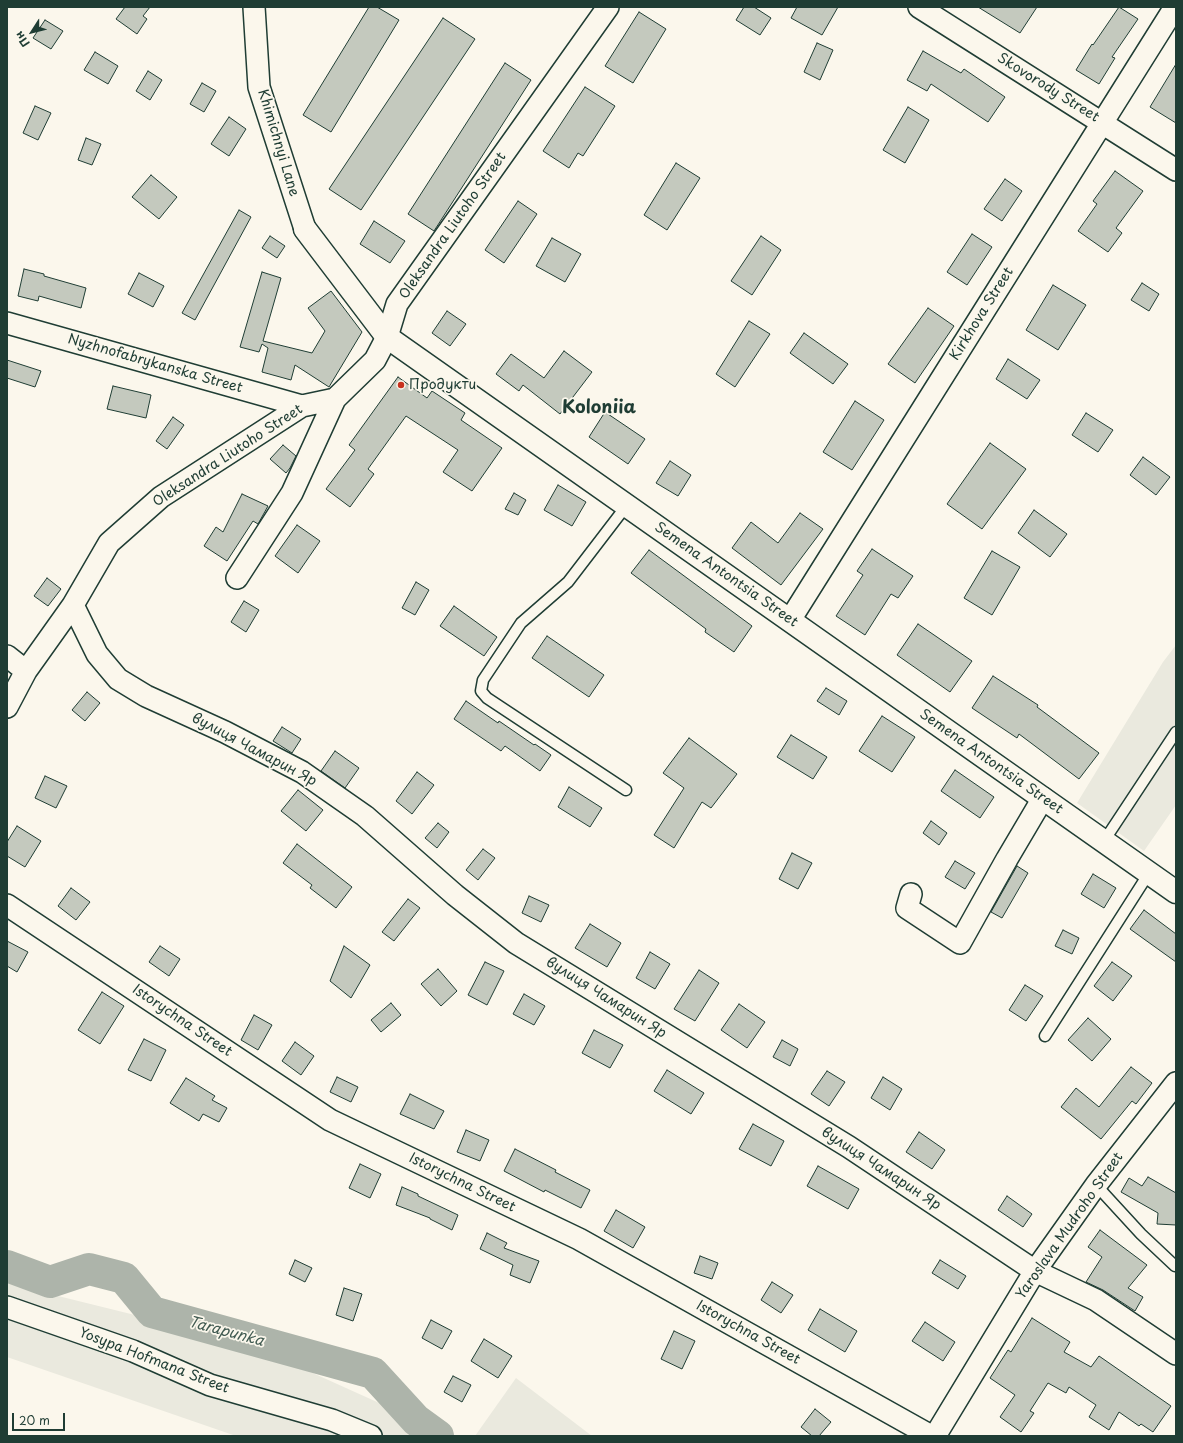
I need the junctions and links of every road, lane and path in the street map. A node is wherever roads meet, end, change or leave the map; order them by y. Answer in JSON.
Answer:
{"nodes":[{"id":1,"x":254,"y":7,"type":"edge"},
{"id":2,"x":608,"y":7,"type":"edge"},
{"id":3,"x":919,"y":7,"type":"edge"},
{"id":4,"x":1174,"y":7,"type":"edge"},
{"id":5,"x":1102,"y":123,"type":"junction"},
{"id":6,"x":1176,"y":170,"type":"edge"},
{"id":7,"x":304,"y":229,"type":"joint"},
{"id":8,"x":7,"y":323,"type":"edge"},
{"id":9,"x":387,"y":337,"type":"junction"},
{"id":10,"x":335,"y":400,"type":"junction"},
{"id":11,"x":302,"y":406,"type":"junction"},
{"id":12,"x":627,"y":505,"type":"junction"},
{"id":13,"x":237,"y":578,"type":"dead end"},
{"id":14,"x":73,"y":605,"type":"junction"},
{"id":15,"x":790,"y":620,"type":"junction"},
{"id":16,"x":7,"y":656,"type":"edge"},
{"id":17,"x":26,"y":671,"type":"junction"},
{"id":18,"x":7,"y":707,"type":"edge"},
{"id":19,"x":1176,"y":732,"type":"edge"},
{"id":20,"x":626,"y":790,"type":"dead end"},
{"id":21,"x":1043,"y":798,"type":"junction"},
{"id":22,"x":1104,"y":841,"type":"junction"},
{"id":23,"x":1149,"y":873,"type":"junction"},
{"id":24,"x":1176,"y":892,"type":"edge"},
{"id":25,"x":911,"y":894,"type":"dead end"},
{"id":26,"x":7,"y":905,"type":"edge"},
{"id":27,"x":1045,"y":1036,"type":"dead end"},
{"id":28,"x":1176,"y":1083,"type":"edge"},
{"id":29,"x":1096,"y":1185,"type":"junction"},
{"id":30,"x":1175,"y":1266,"type":"dead end"},
{"id":31,"x":1035,"y":1271,"type":"junction"},
{"id":32,"x":7,"y":1307,"type":"edge"},
{"id":33,"x":1176,"y":1354,"type":"edge"},
{"id":34,"x":371,"y":1436,"type":"edge"},
{"id":35,"x":932,"y":1436,"type":"edge"},
{"id":36,"x":935,"y":1436,"type":"edge"}],
"edges":[{"from":1,"to":7,"type":"street","name":"Khimichnyi Lane"},
{"from":2,"to":9,"type":"street","name":"Oleksandra Liutoho Street"},
{"from":3,"to":5,"type":"street","name":"Skovorody Street"},
{"from":4,"to":5,"type":"street","name":"Kirkhova Street"},
{"from":5,"to":6,"type":"street","name":"Skovorody Street"},
{"from":5,"to":15,"type":"street","name":"Kirkhova Street"},
{"from":7,"to":9,"type":"street","name":"Semena Antontsia Street"},
{"from":8,"to":11,"type":"street","name":"Nyzhnofabrykanska Street"},
{"from":9,"to":10,"type":"street","name":"Oleksandra Liutoho Street"},
{"from":9,"to":12,"type":"street","name":"Semena Antontsia Street"},
{"from":10,"to":11,"type":"street","name":"Oleksandra Liutoho Street"},
{"from":10,"to":13,"type":"street"},
{"from":11,"to":14,"type":"street","name":"Oleksandra Liutoho Street"},
{"from":12,"to":15,"type":"street","name":"Semena Antontsia Street"},
{"from":12,"to":20,"type":"lane"},
{"from":14,"to":17,"type":"street","name":"Oleksandra Liutoho Street"},
{"from":14,"to":31,"type":"street","name":"вулиця Чамарин Яр"},
{"from":15,"to":21,"type":"street","name":"Semena Antontsia Street"},
{"from":16,"to":17,"type":"street"},
{"from":17,"to":18,"type":"street","name":"Oleksandra Liutoho Street"},
{"from":19,"to":22,"type":"lane"},
{"from":21,"to":22,"type":"street","name":"Semena Antontsia Street"},
{"from":21,"to":25,"type":"street"},
{"from":22,"to":23,"type":"street","name":"Semena Antontsia Street"},
{"from":23,"to":24,"type":"street","name":"Semena Antontsia Street"},
{"from":23,"to":27,"type":"lane"},
{"from":26,"to":35,"type":"street","name":"Istorychna Street"},
{"from":28,"to":29,"type":"street","name":"Yaroslava Mudroho Street"},
{"from":29,"to":30,"type":"lane"},
{"from":29,"to":31,"type":"street","name":"Yaroslava Mudroho Street"},
{"from":31,"to":33,"type":"street","name":"вулиця Чамарин Яр"},
{"from":31,"to":36,"type":"street","name":"Yaroslava Mudroho Street"},
{"from":32,"to":34,"type":"street","name":"Yosypa Hofmana Street"}]}
